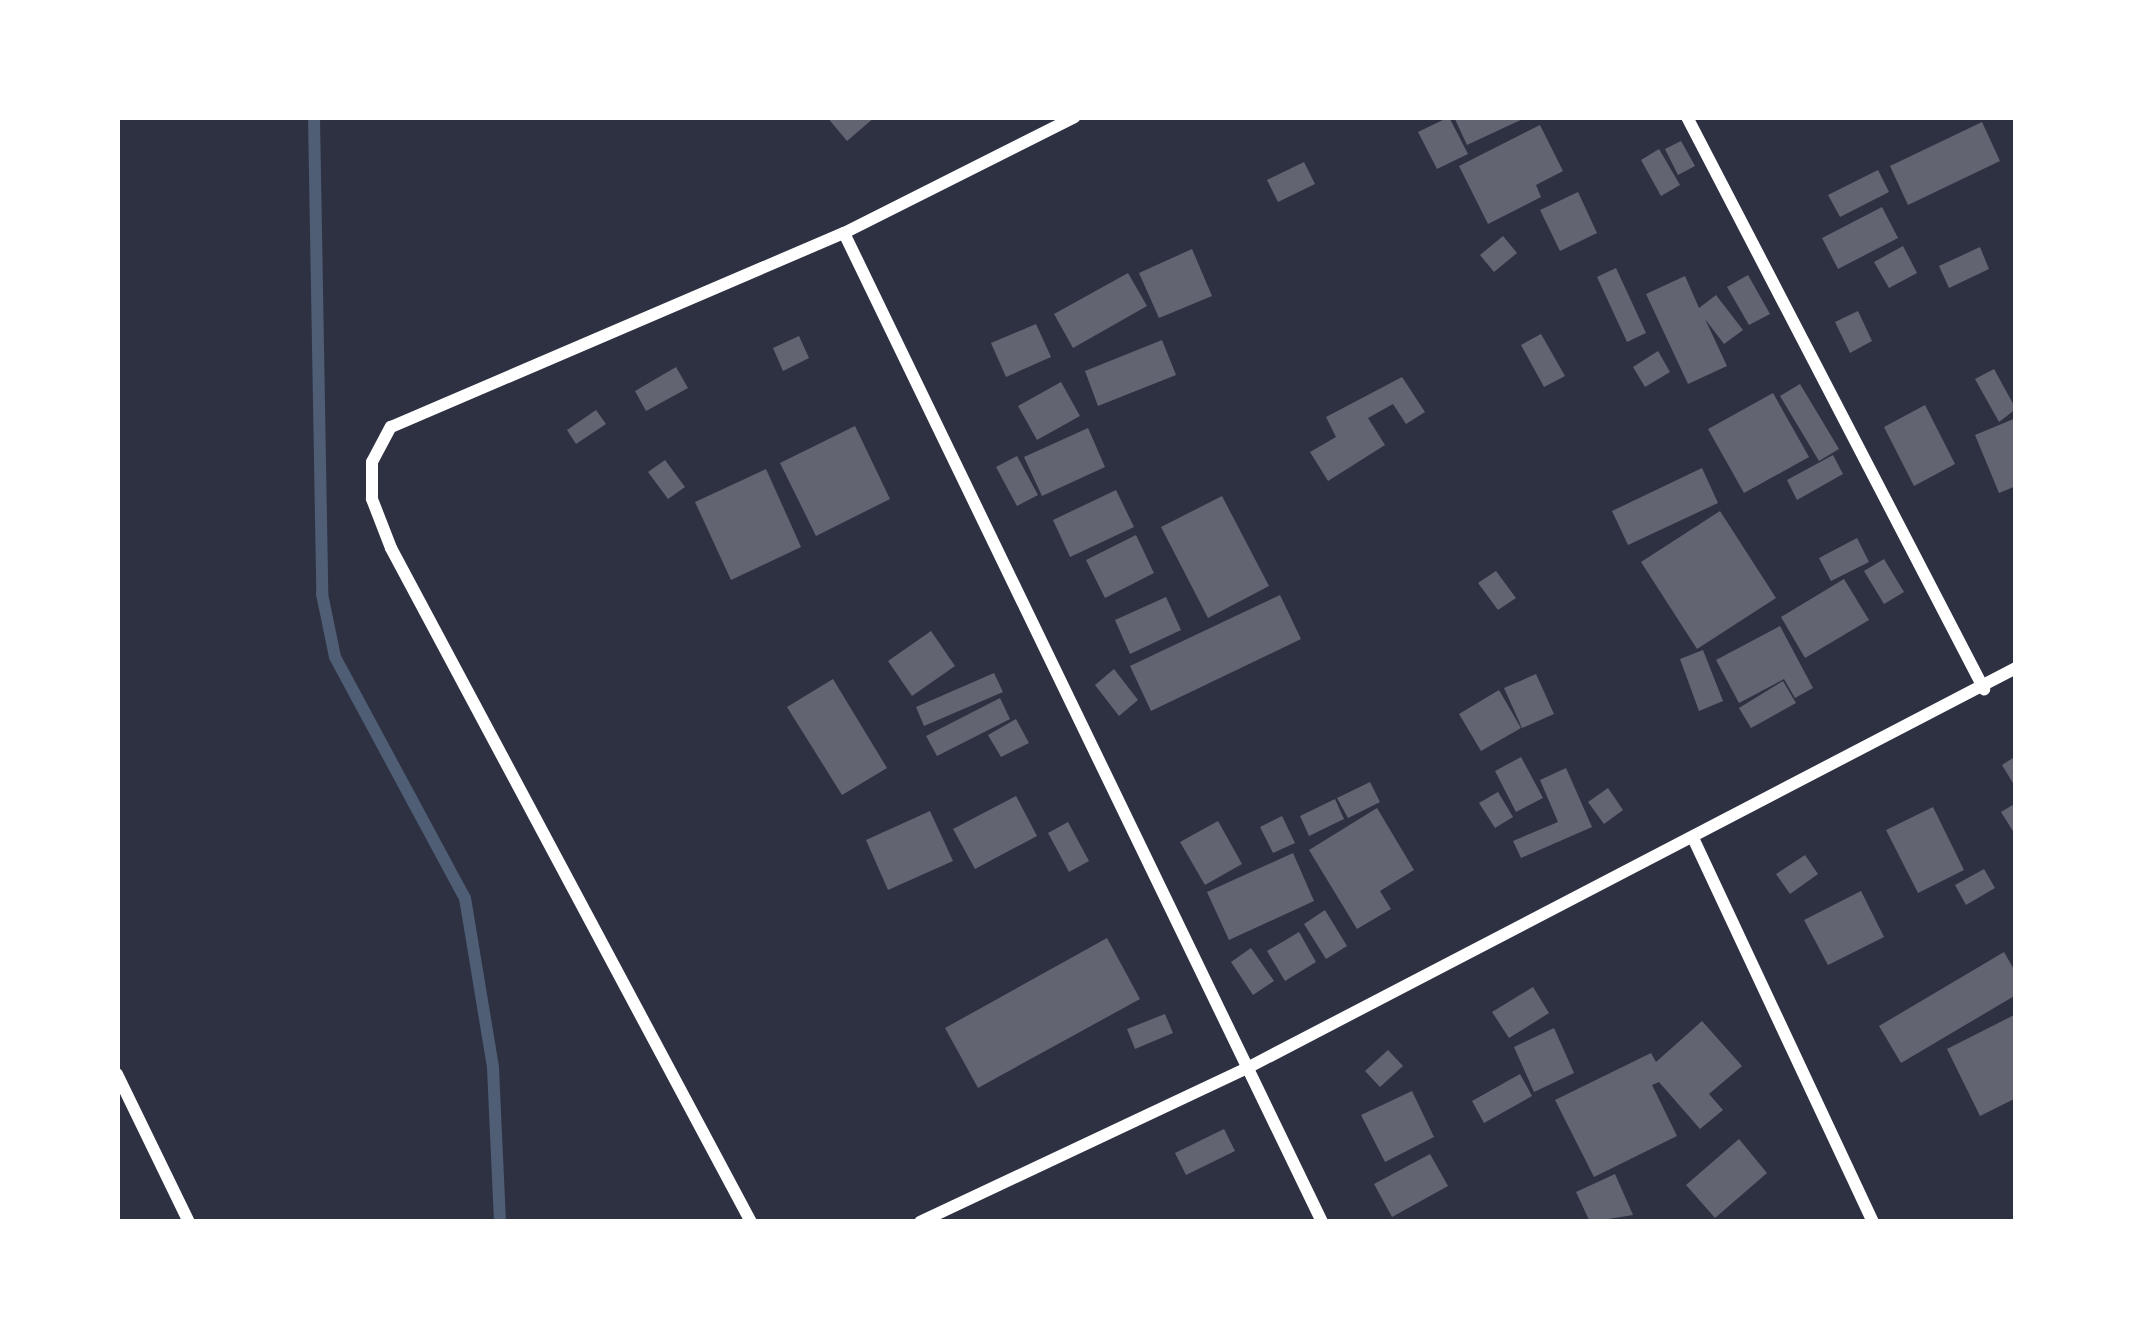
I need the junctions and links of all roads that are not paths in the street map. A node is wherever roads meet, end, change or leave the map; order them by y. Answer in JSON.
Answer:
{"nodes":[{"id":1,"x":1076,"y":117,"type":"edge"},
{"id":2,"x":1687,"y":117,"type":"edge"},
{"id":3,"x":844,"y":232,"type":"junction"},
{"id":4,"x":2016,"y":668,"type":"edge"},
{"id":5,"x":1984,"y":689,"type":"junction"},
{"id":6,"x":1694,"y":840,"type":"junction"},
{"id":7,"x":1251,"y":1066,"type":"junction"},
{"id":8,"x":117,"y":1074,"type":"edge"},
{"id":9,"x":189,"y":1222,"type":"edge"},
{"id":10,"x":751,"y":1222,"type":"edge"},
{"id":11,"x":920,"y":1222,"type":"edge"},
{"id":12,"x":1322,"y":1222,"type":"edge"},
{"id":13,"x":1873,"y":1222,"type":"edge"}],
"edges":[{"from":1,"to":3,"type":"street"},
{"from":2,"to":5,"type":"street"},
{"from":3,"to":7,"type":"street"},
{"from":3,"to":10,"type":"street"},
{"from":4,"to":5,"type":"street"},
{"from":5,"to":6,"type":"street"},
{"from":6,"to":7,"type":"street"},
{"from":6,"to":13,"type":"street"},
{"from":7,"to":11,"type":"street"},
{"from":7,"to":12,"type":"street"},
{"from":8,"to":9,"type":"street"}]}
